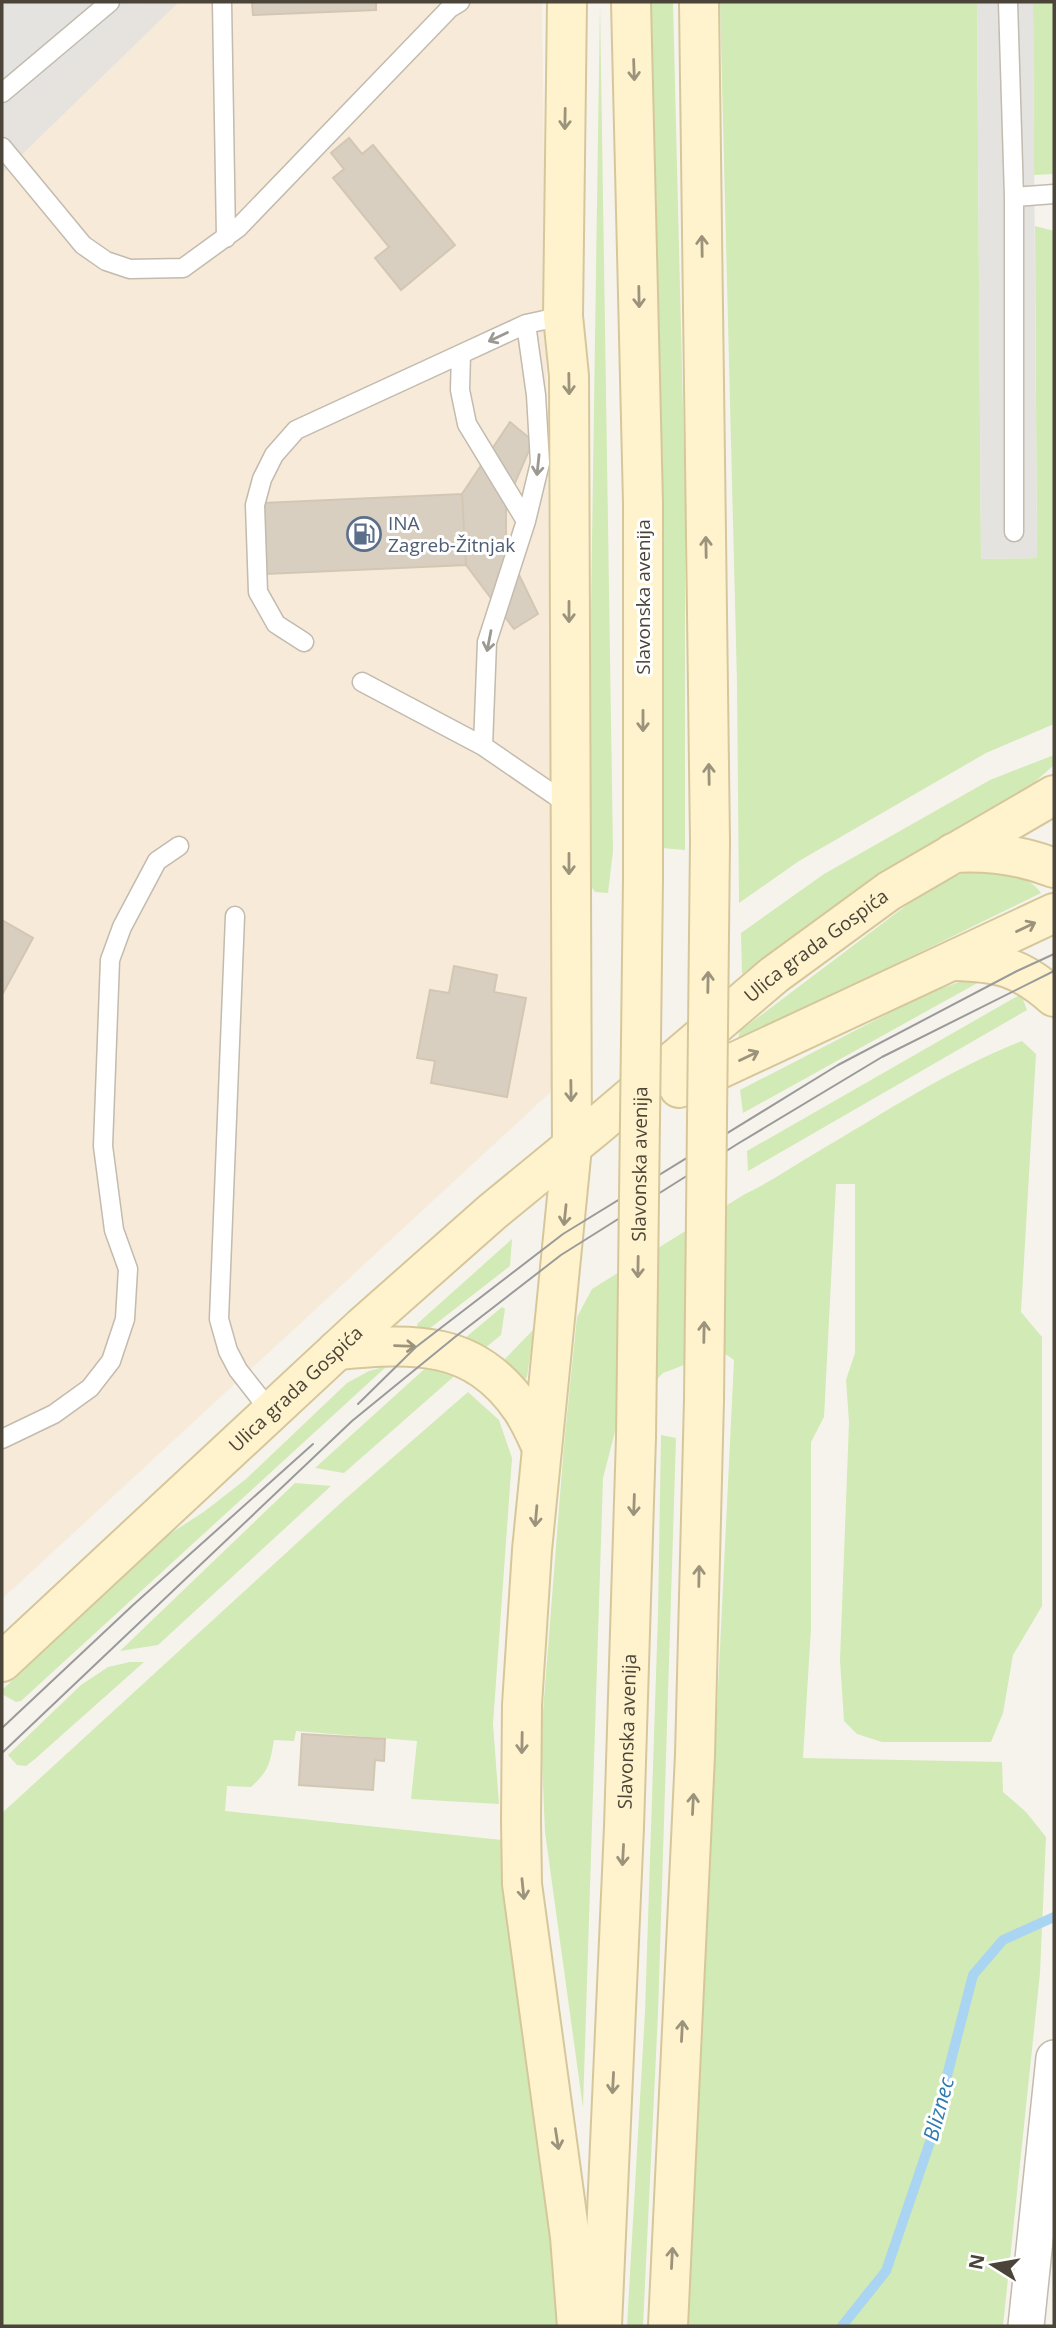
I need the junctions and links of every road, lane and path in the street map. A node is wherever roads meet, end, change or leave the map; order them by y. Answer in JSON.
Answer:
{"nodes":[{"id":1,"x":110,"y":2,"type":"edge"},
{"id":2,"x":222,"y":2,"type":"edge"},
{"id":3,"x":460,"y":2,"type":"edge"},
{"id":4,"x":567,"y":2,"type":"edge"},
{"id":5,"x":631,"y":2,"type":"edge"},
{"id":6,"x":699,"y":2,"type":"edge"},
{"id":7,"x":1008,"y":2,"type":"edge"},
{"id":8,"x":2,"y":93,"type":"edge"},
{"id":9,"x":2,"y":147,"type":"edge"},
{"id":10,"x":1054,"y":194,"type":"edge"},
{"id":11,"x":1014,"y":197,"type":"junction"},
{"id":12,"x":226,"y":238,"type":"junction"},
{"id":13,"x":563,"y":316,"type":"junction"},
{"id":14,"x":526,"y":324,"type":"junction"},
{"id":15,"x":461,"y":354,"type":"junction"},
{"id":16,"x":526,"y":521,"type":"junction"},
{"id":17,"x":1014,"y":532,"type":"dead end"},
{"id":18,"x":304,"y":642,"type":"dead end"},
{"id":19,"x":362,"y":682,"type":"dead end"},
{"id":20,"x":483,"y":746,"type":"junction"},
{"id":21,"x":1054,"y":795,"type":"edge"},
{"id":22,"x":569,"y":805,"type":"junction"},
{"id":23,"x":179,"y":846,"type":"dead end"},
{"id":24,"x":953,"y":853,"type":"junction"},
{"id":25,"x":1054,"y":868,"type":"edge"},
{"id":26,"x":1054,"y":913,"type":"edge"},
{"id":27,"x":235,"y":916,"type":"dead end"},
{"id":28,"x":954,"y":961,"type":"junction"},
{"id":29,"x":1054,"y":997,"type":"edge"},
{"id":30,"x":585,"y":1136,"type":"junction"},
{"id":31,"x":337,"y":1350,"type":"junction"},
{"id":32,"x":271,"y":1412,"type":"junction"},
{"id":33,"x":2,"y":1439,"type":"edge"},
{"id":34,"x":542,"y":1448,"type":"junction"},
{"id":35,"x":2,"y":1662,"type":"edge"},
{"id":36,"x":1054,"y":2058,"type":"edge"},
{"id":37,"x":577,"y":2326,"type":"edge"},
{"id":38,"x":602,"y":2326,"type":"edge"},
{"id":39,"x":668,"y":2326,"type":"edge"},
{"id":40,"x":1026,"y":2326,"type":"edge"}],
"edges":[{"from":1,"to":8,"type":"lane"},
{"from":2,"to":12,"type":"lane"},
{"from":3,"to":12,"type":"lane"},
{"from":4,"to":13,"type":"main road","one_way":true},
{"from":5,"to":38,"type":"main road","name":"Slavonska avenija","one_way":true,"bridge":true},
{"from":39,"to":6,"type":"main road","one_way":true,"bridge":true},
{"from":7,"to":11,"type":"lane"},
{"from":9,"to":12,"type":"lane"},
{"from":10,"to":11,"type":"lane"},
{"from":11,"to":17,"type":"lane"},
{"from":13,"to":14,"type":"lane"},
{"from":13,"to":22,"type":"main road","one_way":true},
{"from":14,"to":15,"type":"lane","one_way":true},
{"from":14,"to":16,"type":"lane","one_way":true},
{"from":15,"to":16,"type":"lane"},
{"from":15,"to":18,"type":"lane"},
{"from":16,"to":20,"type":"lane","one_way":true},
{"from":19,"to":20,"type":"lane"},
{"from":20,"to":22,"type":"lane"},
{"from":21,"to":24,"type":"main road","name":"Ulica grada Gospića"},
{"from":22,"to":30,"type":"main road","one_way":true},
{"from":23,"to":33,"type":"lane"},
{"from":24,"to":25,"type":"main road"},
{"from":24,"to":30,"type":"main road","name":"Ulica grada Gospića"},
{"from":28,"to":26,"type":"main road","name":"Ulica grada Gospića","one_way":true},
{"from":27,"to":32,"type":"lane"},
{"from":28,"to":29,"type":"main road"},
{"from":30,"to":28,"type":"main road","name":"Ulica grada Gospića","one_way":true},
{"from":30,"to":31,"type":"main road","name":"Ulica grada Gospića"},
{"from":30,"to":34,"type":"main road","one_way":true},
{"from":31,"to":32,"type":"main road","name":"Ulica grada Gospića"},
{"from":31,"to":34,"type":"main road","one_way":true},
{"from":32,"to":35,"type":"main road","name":"Ulica grada Gospića"},
{"from":34,"to":37,"type":"main road","one_way":true},
{"from":36,"to":40,"type":"street"}]}
